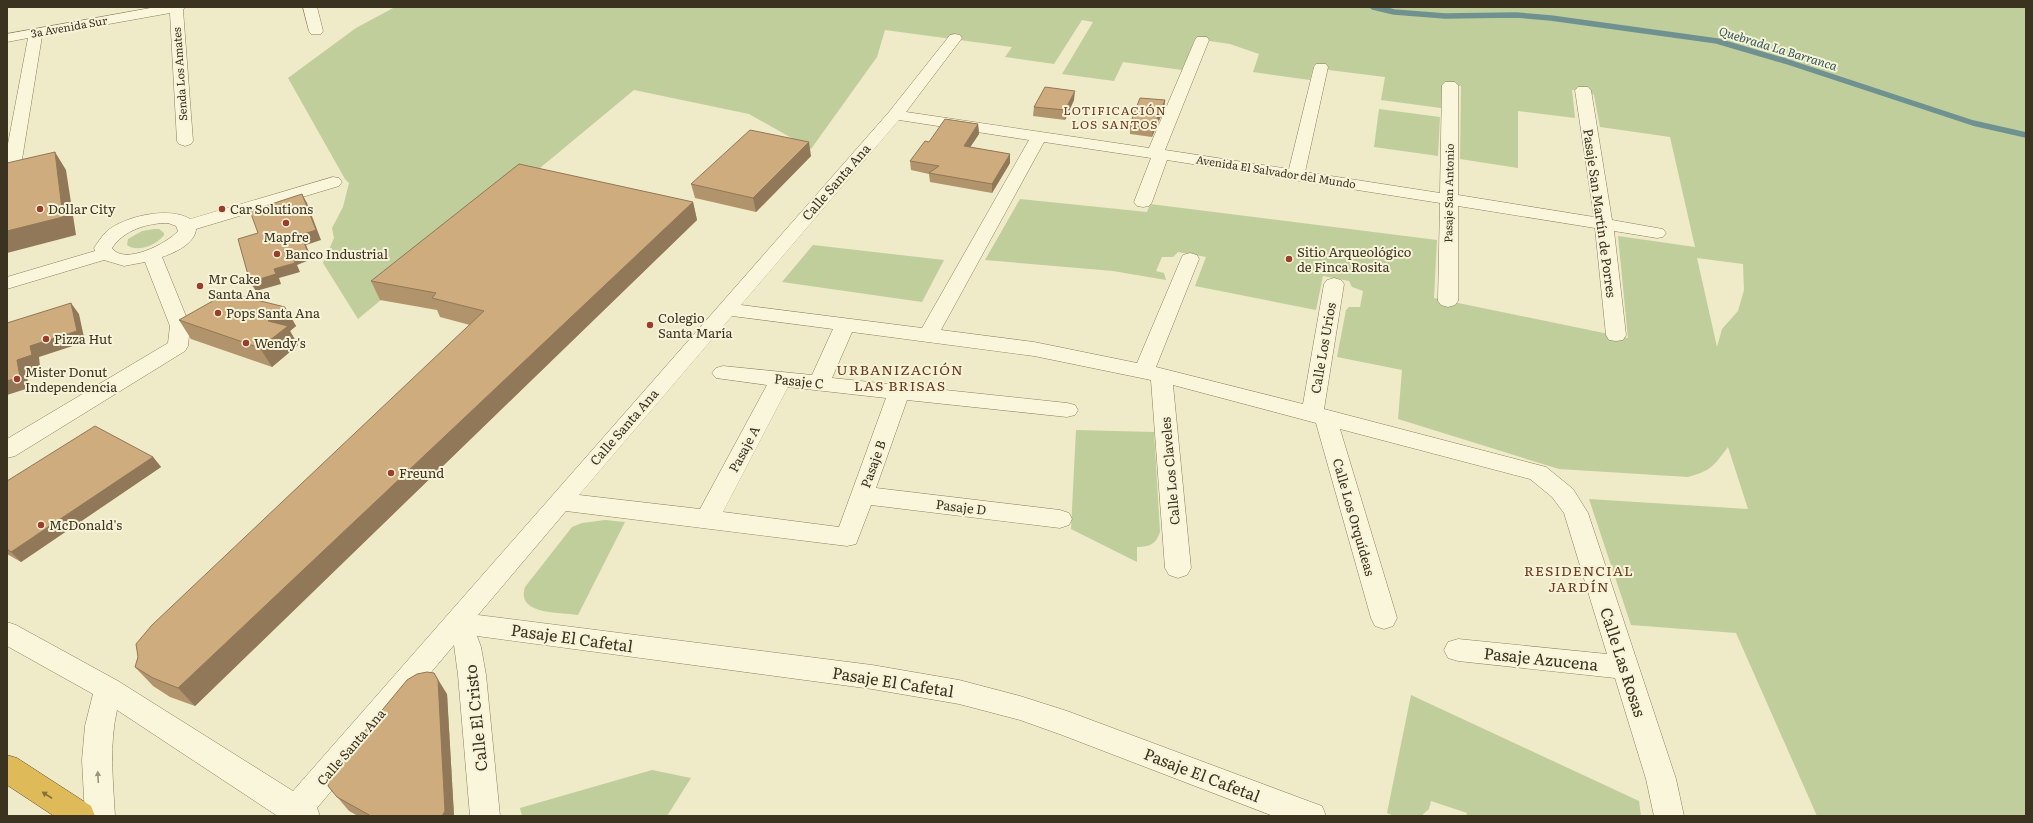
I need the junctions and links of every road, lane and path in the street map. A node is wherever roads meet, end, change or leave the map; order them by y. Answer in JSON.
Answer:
{"nodes":[{"id":1,"x":177,"y":7,"type":"edge"},
{"id":2,"x":310,"y":7,"type":"edge"},
{"id":3,"x":36,"y":32,"type":"junction"},
{"id":4,"x":316,"y":32,"type":"dead end"},
{"id":5,"x":7,"y":38,"type":"edge"},
{"id":6,"x":955,"y":38,"type":"dead end"},
{"id":7,"x":1202,"y":40,"type":"dead end"},
{"id":8,"x":1321,"y":67,"type":"dead end"},
{"id":9,"x":1450,"y":85,"type":"dead end"},
{"id":10,"x":1583,"y":90,"type":"dead end"},
{"id":11,"x":895,"y":115,"type":"junction"},
{"id":12,"x":1039,"y":136,"type":"junction"},
{"id":13,"x":185,"y":141,"type":"dead end"},
{"id":14,"x":1158,"y":154,"type":"junction"},
{"id":15,"x":1296,"y":174,"type":"junction"},
{"id":16,"x":10,"y":178,"type":"edge"},
{"id":17,"x":333,"y":182,"type":"dead end"},
{"id":18,"x":1449,"y":200,"type":"junction"},
{"id":19,"x":1143,"y":202,"type":"dead end"},
{"id":20,"x":1604,"y":224,"type":"junction"},
{"id":21,"x":187,"y":226,"type":"junction"},
{"id":22,"x":1657,"y":233,"type":"dead end"},
{"id":23,"x":105,"y":254,"type":"junction"},
{"id":24,"x":152,"y":256,"type":"junction"},
{"id":25,"x":1190,"y":260,"type":"dead end"},
{"id":26,"x":7,"y":283,"type":"edge"},
{"id":27,"x":1334,"y":284,"type":"dead end"},
{"id":28,"x":1448,"y":301,"type":"dead end"},
{"id":29,"x":726,"y":309,"type":"junction"},
{"id":30,"x":845,"y":325,"type":"junction"},
{"id":31,"x":1616,"y":335,"type":"dead end"},
{"id":32,"x":928,"y":336,"type":"junction"},
{"id":33,"x":722,"y":372,"type":"dead end"},
{"id":34,"x":1153,"y":373,"type":"junction"},
{"id":35,"x":781,"y":379,"type":"junction"},
{"id":36,"x":818,"y":383,"type":"junction"},
{"id":37,"x":899,"y":392,"type":"junction"},
{"id":38,"x":1067,"y":410,"type":"dead end"},
{"id":39,"x":1318,"y":414,"type":"junction"},
{"id":40,"x":7,"y":450,"type":"edge"},
{"id":41,"x":862,"y":495,"type":"junction"},
{"id":42,"x":560,"y":501,"type":"junction"},
{"id":43,"x":707,"y":519,"type":"junction"},
{"id":44,"x":1060,"y":519,"type":"dead end"},
{"id":45,"x":1178,"y":568,"type":"dead end"},
{"id":46,"x":1384,"y":618,"type":"dead end"},
{"id":47,"x":458,"y":623,"type":"junction"},
{"id":48,"x":7,"y":633,"type":"edge"},
{"id":49,"x":1458,"y":650,"type":"dead end"},
{"id":50,"x":1624,"y":667,"type":"junction"},
{"id":51,"x":108,"y":689,"type":"junction"},
{"id":52,"x":7,"y":768,"type":"edge"},
{"id":53,"x":297,"y":814,"type":"edge"},
{"id":54,"x":80,"y":816,"type":"edge"},
{"id":55,"x":100,"y":816,"type":"edge"},
{"id":56,"x":485,"y":816,"type":"edge"},
{"id":57,"x":1311,"y":816,"type":"edge"},
{"id":58,"x":1669,"y":816,"type":"edge"}],
"edges":[{"from":1,"to":3,"type":"street","name":"3a Avenida Sur"},
{"from":1,"to":13,"type":"street","name":"Senda Los Amates"},
{"from":2,"to":4,"type":"street"},
{"from":3,"to":5,"type":"street","name":"3a Avenida Sur"},
{"from":3,"to":16,"type":"street"},
{"from":6,"to":11,"type":"street","name":"Calle Santa Ana"},
{"from":7,"to":14,"type":"street"},
{"from":8,"to":15,"type":"street"},
{"from":9,"to":18,"type":"street","name":"Pasaje San Antonio"},
{"from":10,"to":20,"type":"street","name":"Pasaje San Martín de Porres"},
{"from":11,"to":12,"type":"street","name":"Avenida El Salvador del Mundo"},
{"from":11,"to":29,"type":"street","name":"Calle Santa Ana"},
{"from":12,"to":14,"type":"street","name":"Avenida El Salvador del Mundo"},
{"from":12,"to":32,"type":"street"},
{"from":14,"to":15,"type":"street","name":"Avenida El Salvador del Mundo"},
{"from":14,"to":19,"type":"street"},
{"from":15,"to":18,"type":"street","name":"Avenida El Salvador del Mundo"},
{"from":17,"to":21,"type":"street"},
{"from":18,"to":20,"type":"street","name":"Avenida El Salvador del Mundo"},
{"from":18,"to":28,"type":"street","name":"Pasaje San Antonio"},
{"from":20,"to":22,"type":"street","name":"Avenida El Salvador del Mundo"},
{"from":20,"to":31,"type":"street","name":"Pasaje San Martín de Porres"},
{"from":21,"to":23,"type":"street"},
{"from":21,"to":24,"type":"street"},
{"from":23,"to":24,"type":"street"},
{"from":23,"to":26,"type":"street"},
{"from":24,"to":40,"type":"street"},
{"from":25,"to":34,"type":"street"},
{"from":27,"to":39,"type":"street","name":"Calle Los Urios"},
{"from":29,"to":30,"type":"street","name":"Calle Las Rosas"},
{"from":29,"to":42,"type":"street","name":"Calle Santa Ana"},
{"from":30,"to":32,"type":"street","name":"Calle Las Rosas"},
{"from":30,"to":36,"type":"street"},
{"from":32,"to":34,"type":"street","name":"Calle Las Rosas"},
{"from":33,"to":35,"type":"street","name":"Pasaje C"},
{"from":34,"to":39,"type":"street","name":"Calle Las Rosas"},
{"from":34,"to":45,"type":"street","name":"Calle Los Claveles"},
{"from":35,"to":36,"type":"street","name":"Pasaje C"},
{"from":35,"to":43,"type":"street","name":"Pasaje A"},
{"from":36,"to":37,"type":"street","name":"Pasaje C"},
{"from":37,"to":38,"type":"street","name":"Pasaje C"},
{"from":37,"to":41,"type":"street","name":"Pasaje B"},
{"from":39,"to":46,"type":"street","name":"Calle Los Orquídeas"},
{"from":39,"to":50,"type":"street","name":"Calle Las Rosas"},
{"from":41,"to":43,"type":"street","name":"Pasaje B"},
{"from":41,"to":44,"type":"street","name":"Pasaje D"},
{"from":42,"to":43,"type":"street"},
{"from":42,"to":47,"type":"street","name":"Calle Santa Ana"},
{"from":47,"to":53,"type":"street","name":"Calle Santa Ana"},
{"from":47,"to":56,"type":"street","name":"Calle El Cristo"},
{"from":47,"to":57,"type":"street","name":"Pasaje El Cafetal"},
{"from":48,"to":51,"type":"street"},
{"from":49,"to":50,"type":"street","name":"Pasaje Azucena"},
{"from":50,"to":58,"type":"street","name":"Calle Las Rosas"},
{"from":51,"to":53,"type":"street"},
{"from":55,"to":51,"type":"street","one_way":true},
{"from":54,"to":52,"type":"highway","one_way":true}]}
